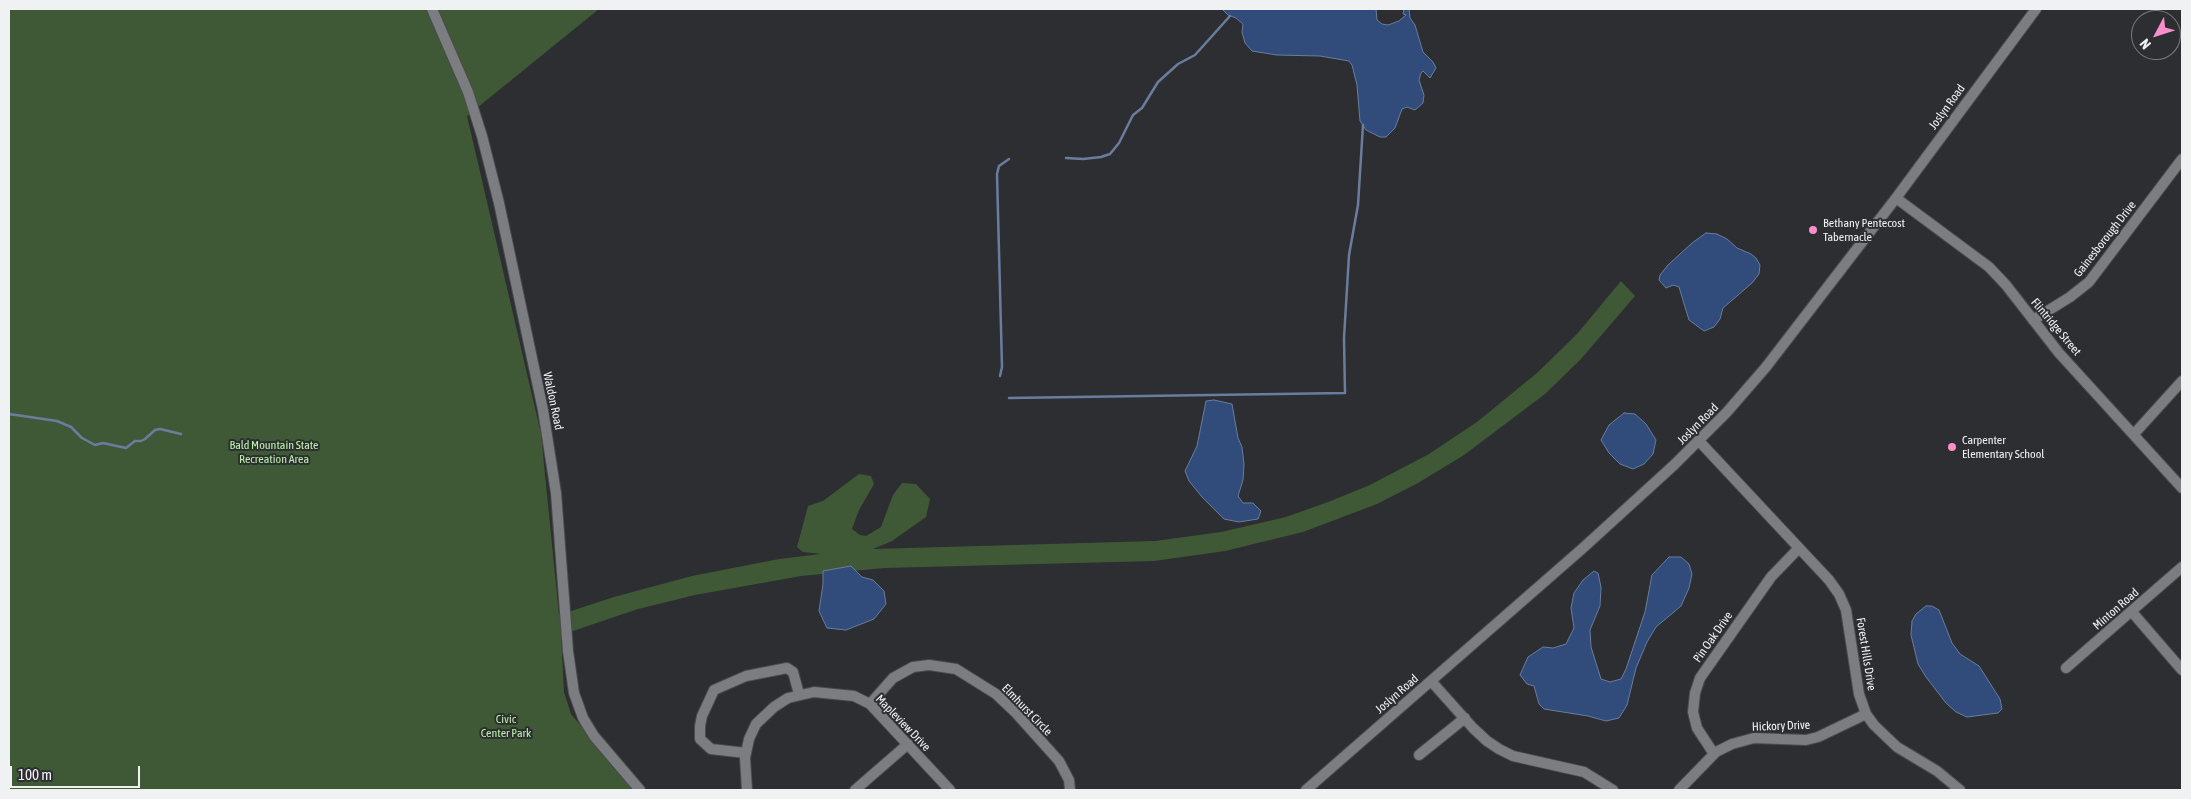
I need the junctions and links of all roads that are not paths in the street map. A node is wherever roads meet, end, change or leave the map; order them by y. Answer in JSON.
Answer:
{"nodes":[{"id":1,"x":432,"y":9,"type":"edge"},
{"id":2,"x":2036,"y":9,"type":"edge"},
{"id":3,"x":2182,"y":159,"type":"edge"},
{"id":4,"x":1896,"y":198,"type":"junction"},
{"id":5,"x":2033,"y":320,"type":"junction"},
{"id":6,"x":2182,"y":381,"type":"edge"},
{"id":7,"x":2134,"y":434,"type":"junction"},
{"id":8,"x":1699,"y":441,"type":"junction"},
{"id":9,"x":2182,"y":488,"type":"edge"},
{"id":10,"x":1799,"y":548,"type":"junction"},
{"id":11,"x":2182,"y":566,"type":"edge"},
{"id":12,"x":2132,"y":612,"type":"junction"},
{"id":13,"x":2066,"y":668,"type":"dead end"},
{"id":14,"x":2182,"y":670,"type":"edge"},
{"id":15,"x":1431,"y":681,"type":"junction"},
{"id":16,"x":799,"y":694,"type":"junction"},
{"id":17,"x":870,"y":704,"type":"junction"},
{"id":18,"x":1866,"y":714,"type":"junction"},
{"id":19,"x":1464,"y":718,"type":"junction"},
{"id":20,"x":908,"y":744,"type":"junction"},
{"id":21,"x":746,"y":753,"type":"junction"},
{"id":22,"x":1714,"y":754,"type":"junction"},
{"id":23,"x":1419,"y":755,"type":"dead end"},
{"id":24,"x":640,"y":790,"type":"edge"},
{"id":25,"x":748,"y":790,"type":"edge"},
{"id":26,"x":855,"y":790,"type":"edge"},
{"id":27,"x":950,"y":790,"type":"edge"},
{"id":28,"x":1070,"y":790,"type":"edge"},
{"id":29,"x":1306,"y":790,"type":"edge"},
{"id":30,"x":1613,"y":790,"type":"edge"},
{"id":31,"x":1679,"y":790,"type":"edge"},
{"id":32,"x":1960,"y":790,"type":"edge"}],
"edges":[{"from":1,"to":24,"type":"street","name":"Waldon Road"},
{"from":2,"to":4,"type":"street","name":"Joslyn Road"},
{"from":3,"to":5,"type":"street","name":"Gainesborough Drive"},
{"from":4,"to":5,"type":"street","name":"Flintridge Street"},
{"from":4,"to":8,"type":"street","name":"Joslyn Road"},
{"from":5,"to":7,"type":"street","name":"Flintridge Street"},
{"from":6,"to":7,"type":"street"},
{"from":7,"to":9,"type":"street","name":"Flintridge Street"},
{"from":8,"to":10,"type":"street","name":"Forest Hills Drive"},
{"from":8,"to":15,"type":"street","name":"Joslyn Road"},
{"from":10,"to":18,"type":"street","name":"Forest Hills Drive"},
{"from":10,"to":22,"type":"street","name":"Pin Oak Drive"},
{"from":11,"to":12,"type":"street","name":"Minton Road"},
{"from":12,"to":13,"type":"street","name":"Minton Road"},
{"from":12,"to":14,"type":"street"},
{"from":15,"to":19,"type":"street"},
{"from":15,"to":29,"type":"street","name":"Joslyn Road"},
{"from":16,"to":17,"type":"street","name":"Mapleview Drive"},
{"from":16,"to":21,"type":"street","name":"Mapleview Drive"},
{"from":16,"to":21,"type":"street"},
{"from":17,"to":20,"type":"street","name":"Mapleview Drive"},
{"from":17,"to":28,"type":"street","name":"Elmhurst Circle"},
{"from":18,"to":22,"type":"street","name":"Hickory Drive"},
{"from":18,"to":32,"type":"street","name":"Forest Hills Drive"},
{"from":19,"to":23,"type":"street"},
{"from":19,"to":30,"type":"street"},
{"from":20,"to":26,"type":"street"},
{"from":20,"to":27,"type":"street","name":"Mapleview Drive"},
{"from":21,"to":25,"type":"street","name":"Mapleview Drive"},
{"from":22,"to":31,"type":"street","name":"Hickory Drive"}]}
